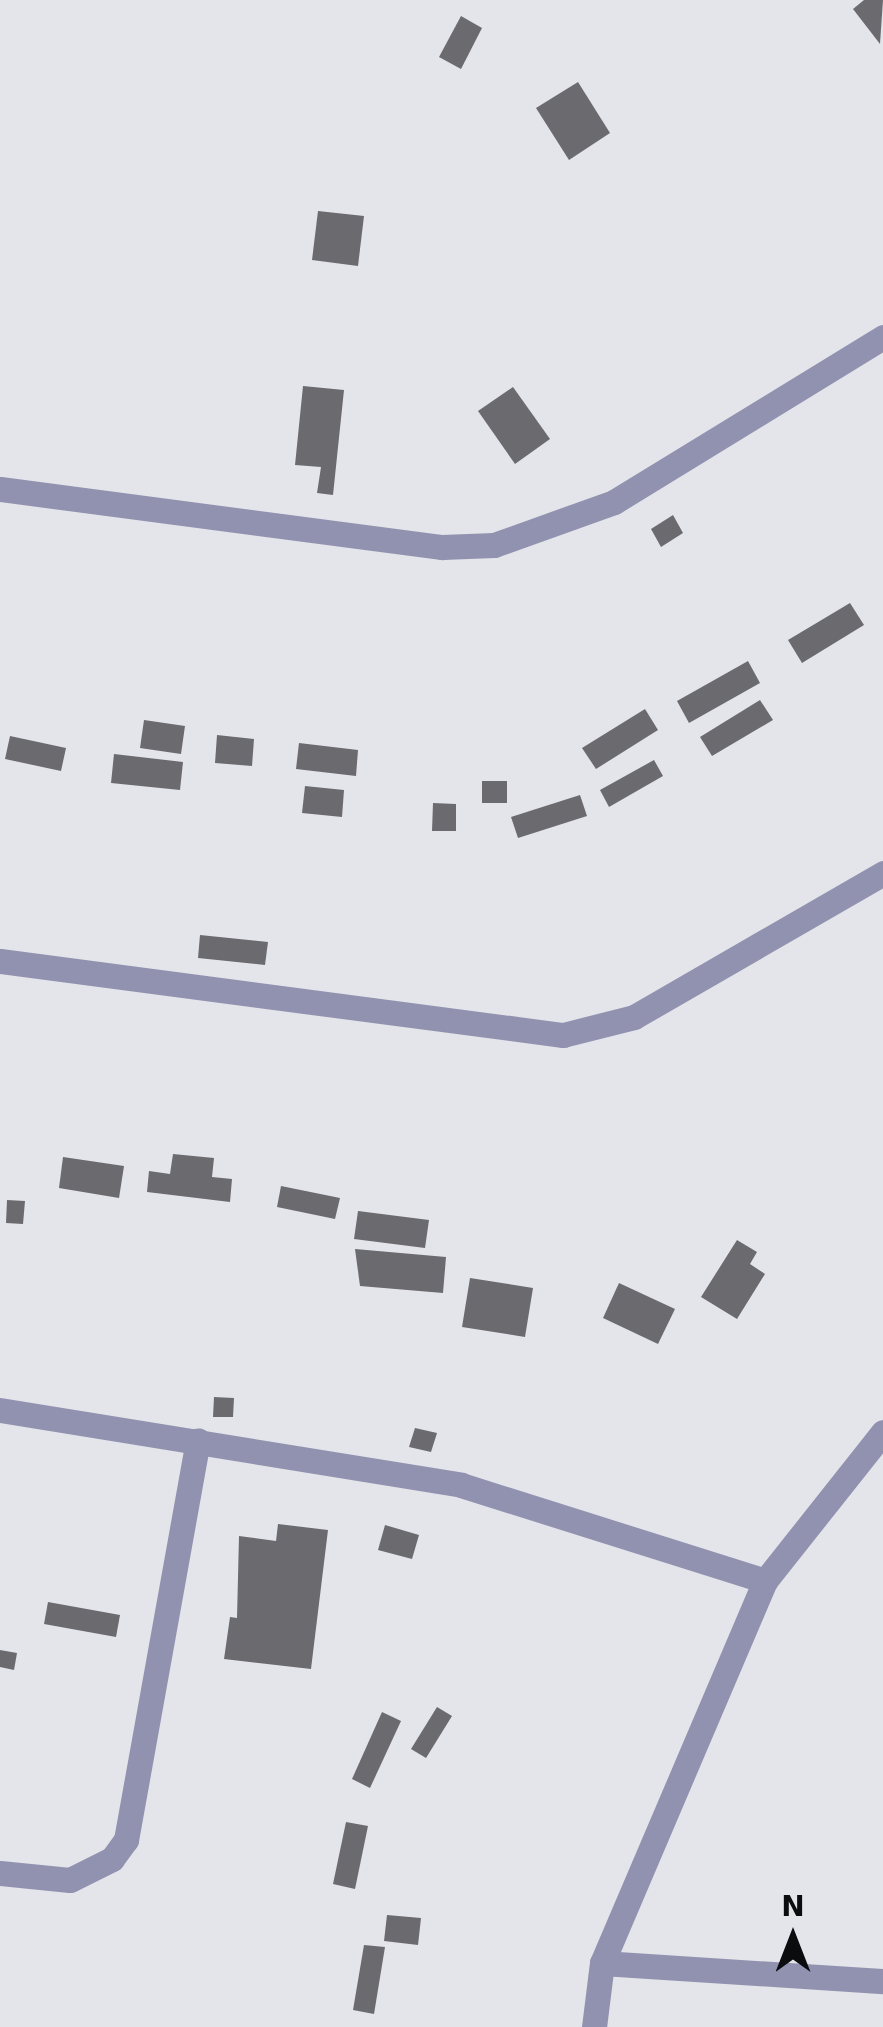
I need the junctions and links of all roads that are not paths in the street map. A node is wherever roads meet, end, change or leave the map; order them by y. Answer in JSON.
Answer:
{"nodes":[{"id":1,"x":883,"y":337,"type":"edge"},
{"id":2,"x":0,"y":488,"type":"edge"},
{"id":3,"x":883,"y":874,"type":"edge"},
{"id":4,"x":0,"y":962,"type":"edge"},
{"id":5,"x":0,"y":1410,"type":"edge"},
{"id":6,"x":883,"y":1432,"type":"edge"},
{"id":7,"x":198,"y":1440,"type":"junction"},
{"id":8,"x":764,"y":1581,"type":"junction"},
{"id":9,"x":0,"y":1873,"type":"edge"},
{"id":10,"x":602,"y":1963,"type":"junction"},
{"id":11,"x":883,"y":1981,"type":"edge"},
{"id":12,"x":594,"y":2027,"type":"edge"}],
"edges":[{"from":1,"to":2,"type":"street"},
{"from":3,"to":4,"type":"street"},
{"from":5,"to":7,"type":"street"},
{"from":6,"to":8,"type":"street"},
{"from":7,"to":8,"type":"street"},
{"from":7,"to":9,"type":"street"},
{"from":8,"to":10,"type":"street"},
{"from":10,"to":11,"type":"street"},
{"from":10,"to":12,"type":"street"}]}
